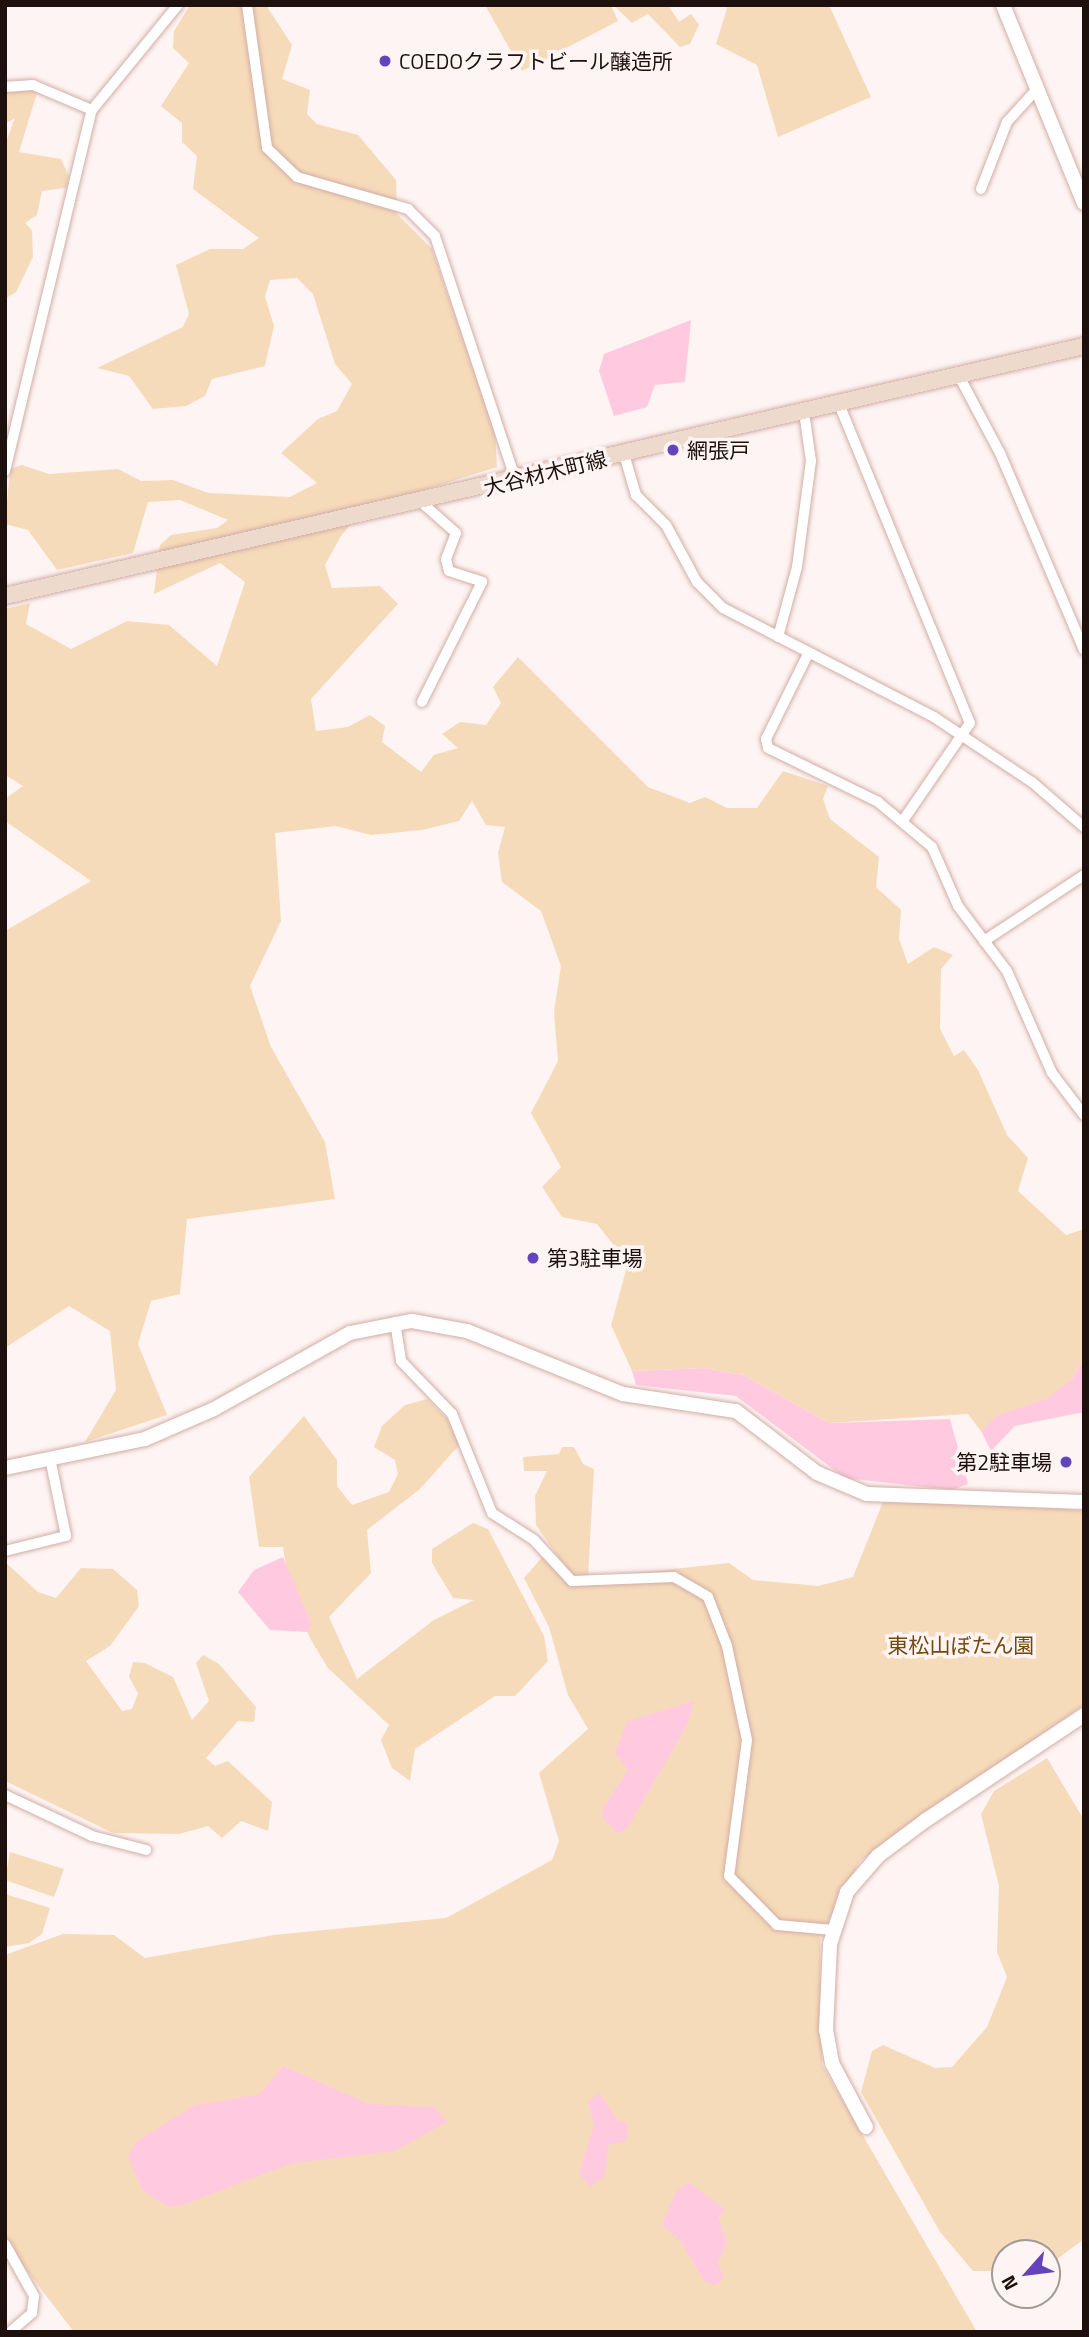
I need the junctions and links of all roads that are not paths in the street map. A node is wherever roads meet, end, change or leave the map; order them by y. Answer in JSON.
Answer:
{"nodes":[{"id":1,"x":178,"y":5,"type":"edge"},
{"id":2,"x":247,"y":5,"type":"edge"},
{"id":3,"x":1003,"y":5,"type":"edge"},
{"id":4,"x":5,"y":86,"type":"edge"},
{"id":5,"x":1037,"y":89,"type":"junction"},
{"id":6,"x":92,"y":110,"type":"junction"},
{"id":7,"x":981,"y":189,"type":"dead end"},
{"id":8,"x":1084,"y":203,"type":"edge"},
{"id":9,"x":1084,"y":346,"type":"edge"},
{"id":10,"x":959,"y":376,"type":"junction"},
{"id":11,"x":839,"y":404,"type":"junction"},
{"id":12,"x":804,"y":412,"type":"junction"},
{"id":13,"x":625,"y":454,"type":"junction"},
{"id":14,"x":5,"y":471,"type":"edge"},
{"id":15,"x":516,"y":481,"type":"junction"},
{"id":16,"x":421,"y":501,"type":"junction"},
{"id":17,"x":5,"y":596,"type":"edge"},
{"id":18,"x":778,"y":638,"type":"junction"},
{"id":19,"x":1084,"y":650,"type":"edge"},
{"id":20,"x":808,"y":654,"type":"junction"},
{"id":21,"x":422,"y":702,"type":"dead end"},
{"id":22,"x":961,"y":734,"type":"junction"},
{"id":23,"x":904,"y":819,"type":"junction"},
{"id":24,"x":1084,"y":827,"type":"edge"},
{"id":25,"x":1084,"y":875,"type":"edge"},
{"id":26,"x":984,"y":941,"type":"junction"},
{"id":27,"x":1084,"y":1115,"type":"edge"},
{"id":28,"x":395,"y":1322,"type":"junction"},
{"id":29,"x":51,"y":1463,"type":"junction"},
{"id":30,"x":5,"y":1468,"type":"edge"},
{"id":31,"x":1084,"y":1503,"type":"edge"},
{"id":32,"x":5,"y":1550,"type":"edge"},
{"id":33,"x":1084,"y":1715,"type":"edge"},
{"id":34,"x":5,"y":1796,"type":"edge"},
{"id":35,"x":146,"y":1850,"type":"dead end"},
{"id":36,"x":834,"y":1930,"type":"junction"},
{"id":37,"x":866,"y":2127,"type":"dead end"},
{"id":38,"x":5,"y":2244,"type":"edge"},
{"id":39,"x":10,"y":2332,"type":"edge"}],
"edges":[{"from":1,"to":6,"type":"street"},
{"from":2,"to":15,"type":"street"},
{"from":3,"to":5,"type":"street"},
{"from":4,"to":6,"type":"street"},
{"from":5,"to":7,"type":"street"},
{"from":5,"to":8,"type":"street"},
{"from":6,"to":14,"type":"street"},
{"from":9,"to":10,"type":"main road","name":"大谷材木町線"},
{"from":10,"to":11,"type":"main road","name":"大谷材木町線"},
{"from":10,"to":19,"type":"street"},
{"from":11,"to":12,"type":"main road","name":"大谷材木町線"},
{"from":11,"to":22,"type":"street"},
{"from":12,"to":13,"type":"main road","name":"大谷材木町線"},
{"from":12,"to":18,"type":"street"},
{"from":13,"to":15,"type":"main road","name":"大谷材木町線"},
{"from":13,"to":18,"type":"street"},
{"from":15,"to":16,"type":"main road","name":"大谷材木町線"},
{"from":16,"to":17,"type":"main road","name":"大谷材木町線"},
{"from":16,"to":21,"type":"street"},
{"from":18,"to":20,"type":"street"},
{"from":20,"to":22,"type":"street"},
{"from":20,"to":23,"type":"street"},
{"from":22,"to":23,"type":"street"},
{"from":22,"to":24,"type":"street"},
{"from":23,"to":26,"type":"street"},
{"from":25,"to":26,"type":"street"},
{"from":26,"to":27,"type":"street"},
{"from":28,"to":29,"type":"street"},
{"from":28,"to":31,"type":"street"},
{"from":28,"to":36,"type":"street"},
{"from":29,"to":30,"type":"street"},
{"from":29,"to":32,"type":"street"},
{"from":33,"to":36,"type":"street"},
{"from":34,"to":35,"type":"street"},
{"from":36,"to":37,"type":"street"},
{"from":38,"to":39,"type":"street"}]}
